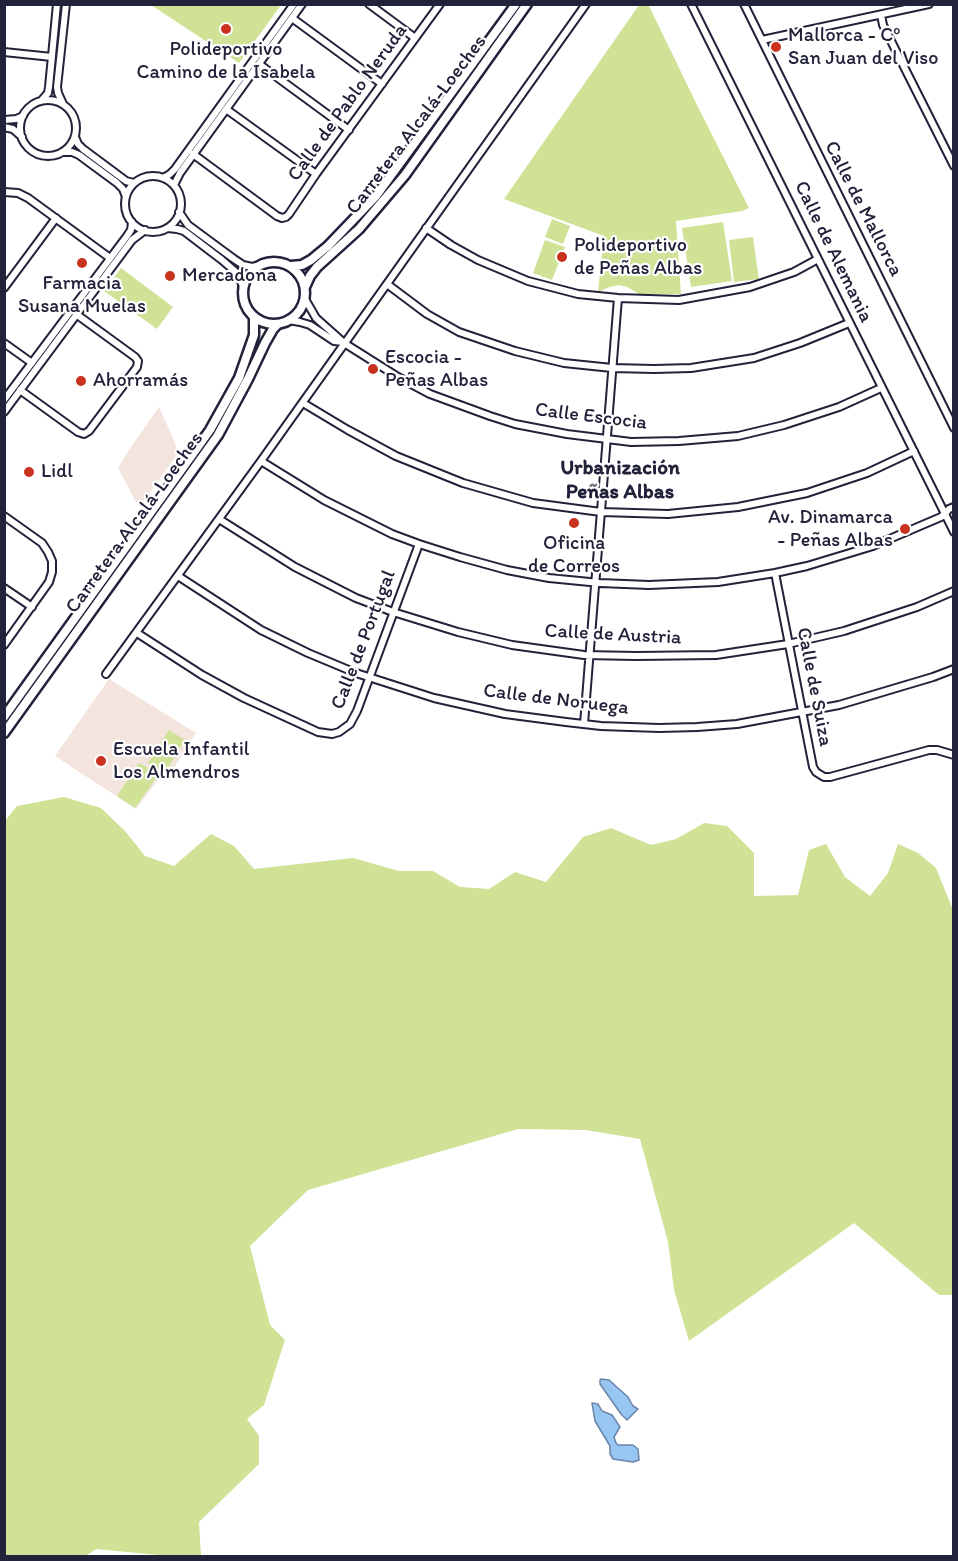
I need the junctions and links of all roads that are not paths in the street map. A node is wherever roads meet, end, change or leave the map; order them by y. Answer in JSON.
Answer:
{"nodes":[{"id":1,"x":57,"y":4,"type":"edge"},
{"id":2,"x":66,"y":4,"type":"edge"},
{"id":3,"x":294,"y":4,"type":"edge"},
{"id":4,"x":302,"y":4,"type":"edge"},
{"id":5,"x":369,"y":4,"type":"edge"},
{"id":6,"x":440,"y":4,"type":"edge"},
{"id":7,"x":516,"y":4,"type":"edge"},
{"id":8,"x":527,"y":4,"type":"edge"},
{"id":9,"x":586,"y":4,"type":"edge"},
{"id":10,"x":691,"y":4,"type":"edge"},
{"id":11,"x":744,"y":4,"type":"edge"},
{"id":12,"x":929,"y":4,"type":"edge"},
{"id":13,"x":881,"y":15,"type":"junction"},
{"id":14,"x":292,"y":18,"type":"junction"},
{"id":15,"x":415,"y":38,"type":"junction"},
{"id":16,"x":762,"y":40,"type":"junction"},
{"id":17,"x":4,"y":52,"type":"edge"},
{"id":18,"x":52,"y":57,"type":"junction"},
{"id":19,"x":259,"y":64,"type":"junction"},
{"id":20,"x":382,"y":84,"type":"junction"},
{"id":21,"x":41,"y":101,"type":"junction"},
{"id":22,"x":64,"y":104,"type":"junction"},
{"id":23,"x":226,"y":109,"type":"junction"},
{"id":24,"x":23,"y":116,"type":"junction"},
{"id":25,"x":4,"y":120,"type":"edge"},
{"id":26,"x":4,"y":127,"type":"edge"},
{"id":27,"x":349,"y":130,"type":"junction"},
{"id":28,"x":75,"y":136,"type":"junction"},
{"id":29,"x":22,"y":137,"type":"junction"},
{"id":30,"x":62,"y":152,"type":"junction"},
{"id":31,"x":193,"y":154,"type":"junction"},
{"id":32,"x":954,"y":166,"type":"edge"},
{"id":33,"x":316,"y":174,"type":"junction"},
{"id":34,"x":163,"y":178,"type":"junction"},
{"id":35,"x":134,"y":183,"type":"junction"},
{"id":36,"x":174,"y":185,"type":"junction"},
{"id":37,"x":4,"y":192,"type":"edge"},
{"id":38,"x":126,"y":196,"type":"junction"},
{"id":39,"x":179,"y":212,"type":"junction"},
{"id":40,"x":56,"y":218,"type":"junction"},
{"id":41,"x":132,"y":222,"type":"junction"},
{"id":42,"x":167,"y":228,"type":"junction"},
{"id":43,"x":426,"y":228,"type":"junction"},
{"id":44,"x":145,"y":230,"type":"junction"},
{"id":45,"x":110,"y":258,"type":"junction"},
{"id":46,"x":818,"y":260,"type":"junction"},
{"id":47,"x":257,"y":266,"type":"junction"},
{"id":48,"x":291,"y":266,"type":"junction"},
{"id":49,"x":387,"y":284,"type":"junction"},
{"id":50,"x":243,"y":286,"type":"junction"},
{"id":51,"x":305,"y":287,"type":"junction"},
{"id":52,"x":4,"y":288,"type":"edge"},
{"id":53,"x":618,"y":298,"type":"junction"},
{"id":54,"x":305,"y":299,"type":"junction"},
{"id":55,"x":76,"y":314,"type":"junction"},
{"id":56,"x":254,"y":317,"type":"junction"},
{"id":57,"x":289,"y":320,"type":"junction"},
{"id":58,"x":849,"y":323,"type":"junction"},
{"id":59,"x":278,"y":324,"type":"junction"},
{"id":60,"x":4,"y":343,"type":"edge"},
{"id":61,"x":344,"y":343,"type":"junction"},
{"id":62,"x":32,"y":363,"type":"junction"},
{"id":63,"x":612,"y":368,"type":"junction"},
{"id":64,"x":881,"y":388,"type":"junction"},
{"id":65,"x":20,"y":390,"type":"junction"},
{"id":66,"x":4,"y":400,"type":"edge"},
{"id":67,"x":303,"y":403,"type":"junction"},
{"id":68,"x":4,"y":412,"type":"edge"},
{"id":69,"x":954,"y":428,"type":"edge"},
{"id":70,"x":606,"y":440,"type":"junction"},
{"id":71,"x":914,"y":451,"type":"junction"},
{"id":72,"x":261,"y":460,"type":"junction"},
{"id":73,"x":954,"y":507,"type":"edge"},
{"id":74,"x":601,"y":512,"type":"junction"},
{"id":75,"x":945,"y":514,"type":"junction"},
{"id":76,"x":4,"y":516,"type":"edge"},
{"id":77,"x":954,"y":516,"type":"edge"},
{"id":78,"x":219,"y":519,"type":"junction"},
{"id":79,"x":954,"y":532,"type":"edge"},
{"id":80,"x":419,"y":544,"type":"junction"},
{"id":81,"x":775,"y":573,"type":"junction"},
{"id":82,"x":178,"y":576,"type":"junction"},
{"id":83,"x":596,"y":583,"type":"junction"},
{"id":84,"x":4,"y":588,"type":"edge"},
{"id":85,"x":954,"y":591,"type":"edge"},
{"id":86,"x":32,"y":607,"type":"junction"},
{"id":87,"x":393,"y":612,"type":"junction"},
{"id":88,"x":137,"y":633,"type":"junction"},
{"id":89,"x":788,"y":644,"type":"junction"},
{"id":90,"x":4,"y":645,"type":"edge"},
{"id":91,"x":590,"y":655,"type":"junction"},
{"id":92,"x":954,"y":669,"type":"edge"},
{"id":93,"x":106,"y":674,"type":"dead end"},
{"id":94,"x":370,"y":678,"type":"junction"},
{"id":95,"x":802,"y":713,"type":"junction"},
{"id":96,"x":4,"y":717,"type":"edge"},
{"id":97,"x":584,"y":724,"type":"junction"},
{"id":98,"x":4,"y":734,"type":"edge"},
{"id":99,"x":954,"y":755,"type":"edge"}],
"edges":[{"from":1,"to":18,"type":"street"},
{"from":2,"to":22,"type":"street"},
{"from":3,"to":34,"type":"street"},
{"from":4,"to":14,"type":"street"},
{"from":5,"to":15,"type":"street"},
{"from":6,"to":15,"type":"street","name":"Calle de Pablo Neruda"},
{"from":7,"to":48,"type":"main road","name":"Carretera Alcalá-Loeches"},
{"from":8,"to":51,"type":"main road","name":"Carretera Alcalá-Loeches"},
{"from":9,"to":43,"type":"street"},
{"from":10,"to":46,"type":"street","name":"Calle de Alemania"},
{"from":11,"to":16,"type":"street","name":"Calle de Mallorca"},
{"from":12,"to":13,"type":"street"},
{"from":13,"to":16,"type":"street"},
{"from":13,"to":32,"type":"street"},
{"from":14,"to":19,"type":"street"},
{"from":14,"to":20,"type":"street"},
{"from":15,"to":20,"type":"street","name":"Calle de Pablo Neruda"},
{"from":16,"to":69,"type":"street","name":"Calle de Mallorca"},
{"from":17,"to":18,"type":"street"},
{"from":18,"to":21,"type":"street"},
{"from":19,"to":23,"type":"street"},
{"from":19,"to":27,"type":"street"},
{"from":20,"to":27,"type":"street","name":"Calle de Pablo Neruda"},
{"from":21,"to":22,"type":"street"},
{"from":21,"to":24,"type":"street"},
{"from":22,"to":28,"type":"street"},
{"from":23,"to":31,"type":"street"},
{"from":23,"to":33,"type":"street"},
{"from":24,"to":25,"type":"street"},
{"from":24,"to":29,"type":"street"},
{"from":26,"to":29,"type":"street"},
{"from":27,"to":33,"type":"street","name":"Calle de Pablo Neruda"},
{"from":28,"to":30,"type":"street"},
{"from":28,"to":35,"type":"street"},
{"from":29,"to":30,"type":"street"},
{"from":30,"to":38,"type":"street"},
{"from":31,"to":33,"type":"street","name":"Calle de Pablo Neruda"},
{"from":31,"to":36,"type":"street"},
{"from":34,"to":35,"type":"street"},
{"from":34,"to":36,"type":"street"},
{"from":35,"to":38,"type":"street"},
{"from":36,"to":39,"type":"street"},
{"from":37,"to":40,"type":"street"},
{"from":38,"to":41,"type":"street"},
{"from":39,"to":42,"type":"street"},
{"from":39,"to":47,"type":"street"},
{"from":40,"to":45,"type":"street"},
{"from":40,"to":52,"type":"street"},
{"from":41,"to":44,"type":"street"},
{"from":41,"to":45,"type":"street"},
{"from":42,"to":44,"type":"street"},
{"from":42,"to":50,"type":"street"},
{"from":43,"to":49,"type":"street"},
{"from":43,"to":53,"type":"street"},
{"from":44,"to":55,"type":"street"},
{"from":45,"to":62,"type":"street"},
{"from":46,"to":53,"type":"street"},
{"from":46,"to":58,"type":"street","name":"Calle de Alemania"},
{"from":47,"to":48,"type":"main road"},
{"from":47,"to":50,"type":"main road"},
{"from":48,"to":51,"type":"main road"},
{"from":49,"to":61,"type":"street"},
{"from":49,"to":63,"type":"street"},
{"from":50,"to":56,"type":"main road"},
{"from":51,"to":54,"type":"main road"},
{"from":53,"to":63,"type":"street"},
{"from":54,"to":57,"type":"main road"},
{"from":54,"to":61,"type":"street","name":"Calle Escocia"},
{"from":55,"to":65,"type":"street"},
{"from":55,"to":65,"type":"street"},
{"from":56,"to":59,"type":"main road"},
{"from":56,"to":96,"type":"main road","name":"Carretera Alcalá-Loeches"},
{"from":57,"to":59,"type":"main road"},
{"from":57,"to":61,"type":"street","name":"Calle Escocia"},
{"from":58,"to":63,"type":"street"},
{"from":58,"to":64,"type":"street","name":"Calle de Alemania"},
{"from":59,"to":98,"type":"main road","name":"Carretera Alcalá-Loeches"},
{"from":60,"to":62,"type":"street"},
{"from":61,"to":67,"type":"street"},
{"from":61,"to":70,"type":"street","name":"Calle Escocia"},
{"from":62,"to":66,"type":"street"},
{"from":63,"to":70,"type":"street"},
{"from":64,"to":70,"type":"street","name":"Calle Escocia"},
{"from":64,"to":71,"type":"street","name":"Calle de Alemania"},
{"from":65,"to":68,"type":"street"},
{"from":67,"to":72,"type":"street"},
{"from":67,"to":74,"type":"street"},
{"from":70,"to":74,"type":"street"},
{"from":71,"to":74,"type":"street"},
{"from":71,"to":75,"type":"street","name":"Calle de Alemania"},
{"from":72,"to":78,"type":"street"},
{"from":72,"to":80,"type":"street"},
{"from":73,"to":75,"type":"street"},
{"from":74,"to":83,"type":"street"},
{"from":75,"to":77,"type":"street"},
{"from":75,"to":79,"type":"street"},
{"from":75,"to":81,"type":"street"},
{"from":76,"to":86,"type":"street"},
{"from":78,"to":82,"type":"street"},
{"from":78,"to":87,"type":"street","name":"Calle de Austria"},
{"from":80,"to":83,"type":"street"},
{"from":80,"to":87,"type":"street","name":"Calle de Portugal"},
{"from":81,"to":83,"type":"street"},
{"from":81,"to":89,"type":"street","name":"Calle de Suiza"},
{"from":82,"to":88,"type":"street"},
{"from":82,"to":94,"type":"street","name":"Calle de Noruega"},
{"from":83,"to":91,"type":"street"},
{"from":84,"to":86,"type":"street"},
{"from":85,"to":89,"type":"street","name":"Calle de Austria"},
{"from":86,"to":90,"type":"street"},
{"from":87,"to":91,"type":"street","name":"Calle de Austria"},
{"from":87,"to":94,"type":"street","name":"Calle de Portugal"},
{"from":88,"to":93,"type":"street"},
{"from":88,"to":94,"type":"street","name":"Calle de Portugal"},
{"from":89,"to":91,"type":"street","name":"Calle de Austria"},
{"from":89,"to":95,"type":"street","name":"Calle de Suiza"},
{"from":91,"to":97,"type":"street"},
{"from":92,"to":95,"type":"street","name":"Calle de Noruega"},
{"from":94,"to":97,"type":"street","name":"Calle de Noruega"},
{"from":95,"to":97,"type":"street","name":"Calle de Noruega"},
{"from":95,"to":99,"type":"street","name":"Calle de Suiza"}]}
